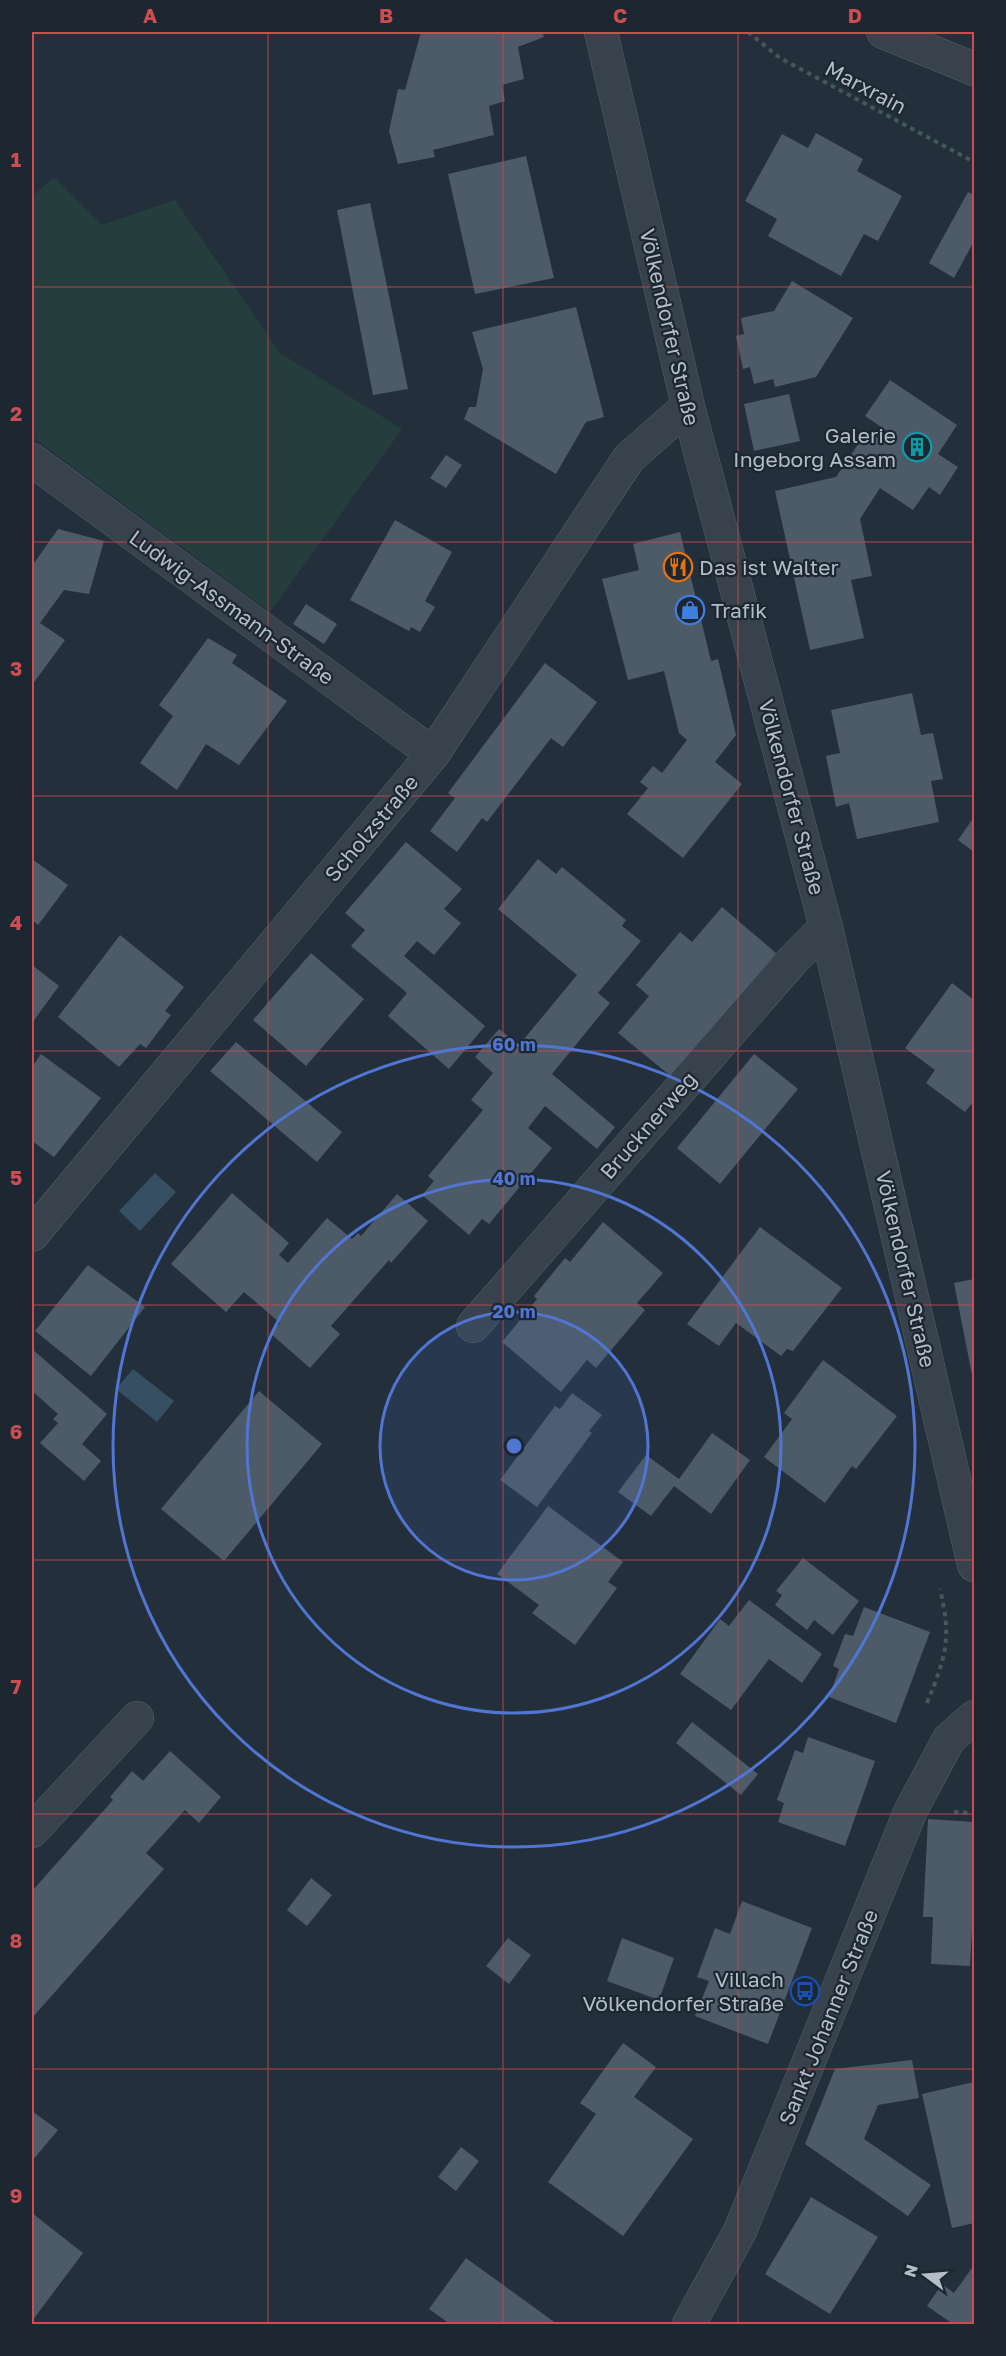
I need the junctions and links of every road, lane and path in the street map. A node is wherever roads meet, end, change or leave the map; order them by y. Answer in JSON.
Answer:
{"nodes":[{"id":1,"x":601,"y":32,"type":"edge"},
{"id":2,"x":748,"y":32,"type":"edge"},
{"id":3,"x":883,"y":32,"type":"edge"},
{"id":4,"x":975,"y":69,"type":"edge"},
{"id":5,"x":975,"y":162,"type":"edge"},
{"id":6,"x":688,"y":406,"type":"junction"},
{"id":7,"x":32,"y":459,"type":"edge"},
{"id":8,"x":433,"y":754,"type":"junction"},
{"id":9,"x":826,"y":927,"type":"junction"},
{"id":10,"x":32,"y":1235,"type":"edge"},
{"id":11,"x":473,"y":1326,"type":"dead end"},
{"id":12,"x":975,"y":1565,"type":"edge"},
{"id":13,"x":975,"y":1717,"type":"edge"},
{"id":14,"x":137,"y":1718,"type":"dead end"},
{"id":15,"x":32,"y":1831,"type":"edge"},
{"id":16,"x":689,"y":2325,"type":"edge"}],
"edges":[{"from":1,"to":6,"type":"street","name":"Völkendorfer Straße"},
{"from":2,"to":5,"type":"path","name":"Marxrain"},
{"from":3,"to":4,"type":"street"},
{"from":6,"to":8,"type":"street","name":"Scholzstraße"},
{"from":6,"to":9,"type":"street","name":"Völkendorfer Straße"},
{"from":7,"to":8,"type":"street","name":"Ludwig-Assmann-Straße"},
{"from":8,"to":10,"type":"street","name":"Scholzstraße"},
{"from":9,"to":11,"type":"street","name":"Brucknerweg"},
{"from":9,"to":12,"type":"street","name":"Völkendorfer Straße"},
{"from":13,"to":16,"type":"street","name":"Sankt Johanner Straße"},
{"from":14,"to":15,"type":"street"}]}
